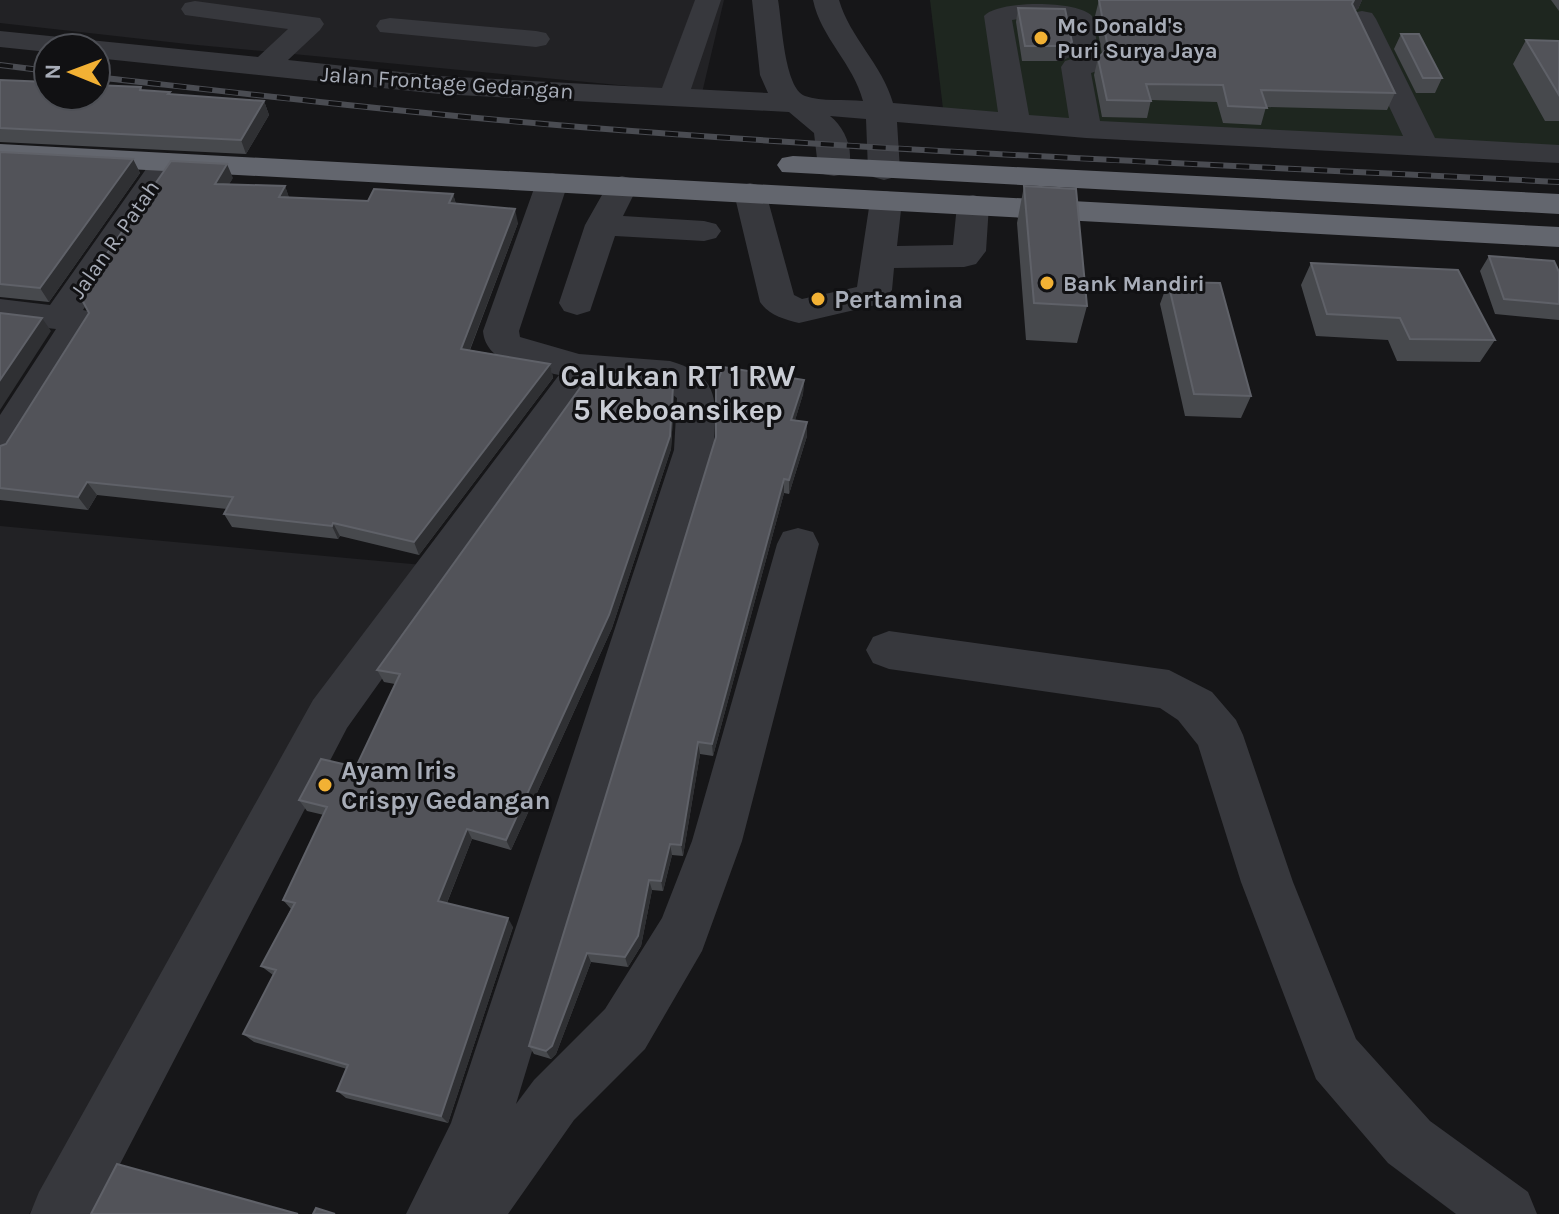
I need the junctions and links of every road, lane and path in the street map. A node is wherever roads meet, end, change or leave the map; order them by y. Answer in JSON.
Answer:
{"nodes":[{"id":1,"x":410,"y":0,"type":"edge"},
{"id":2,"x":708,"y":0,"type":"edge"},
{"id":3,"x":765,"y":0,"type":"edge"},
{"id":4,"x":826,"y":0,"type":"edge"},
{"id":5,"x":195,"y":9,"type":"dead end"},
{"id":6,"x":1362,"y":19,"type":"edge"},
{"id":7,"x":390,"y":26,"type":"junction"},
{"id":8,"x":0,"y":39,"type":"edge"},
{"id":9,"x":536,"y":39,"type":"dead end"},
{"id":10,"x":32,"y":42,"type":"edge"},
{"id":11,"x":112,"y":51,"type":"edge"},
{"id":12,"x":1005,"y":65,"type":"junction"},
{"id":13,"x":1055,"y":66,"type":"junction"},
{"id":14,"x":264,"y":67,"type":"junction"},
{"id":15,"x":352,"y":76,"type":"junction"},
{"id":16,"x":673,"y":97,"type":"junction"},
{"id":17,"x":799,"y":104,"type":"junction"},
{"id":18,"x":878,"y":112,"type":"junction"},
{"id":19,"x":1015,"y":123,"type":"junction"},
{"id":20,"x":0,"y":124,"type":"edge"},
{"id":21,"x":1086,"y":129,"type":"junction"},
{"id":22,"x":362,"y":143,"type":"dead end"},
{"id":23,"x":1424,"y":148,"type":"junction"},
{"id":24,"x":0,"y":153,"type":"edge"},
{"id":25,"x":1559,"y":154,"type":"edge"},
{"id":26,"x":167,"y":162,"type":"junction"},
{"id":27,"x":771,"y":164,"type":"dead end"},
{"id":28,"x":834,"y":182,"type":"junction"},
{"id":29,"x":552,"y":183,"type":"junction"},
{"id":30,"x":885,"y":185,"type":"junction"},
{"id":31,"x":622,"y":186,"type":"junction"},
{"id":32,"x":750,"y":193,"type":"junction"},
{"id":33,"x":1559,"y":204,"type":"edge"},
{"id":34,"x":973,"y":205,"type":"junction"},
{"id":35,"x":602,"y":225,"type":"junction"},
{"id":36,"x":704,"y":231,"type":"dead end"},
{"id":37,"x":1559,"y":237,"type":"edge"},
{"id":38,"x":879,"y":257,"type":"junction"},
{"id":39,"x":577,"y":303,"type":"dead end"},
{"id":40,"x":0,"y":311,"type":"edge"},
{"id":41,"x":60,"y":316,"type":"junction"},
{"id":42,"x":579,"y":367,"type":"junction"},
{"id":43,"x":0,"y":446,"type":"edge"},
{"id":44,"x":798,"y":544,"type":"dead end"},
{"id":45,"x":889,"y":650,"type":"dead end"},
{"id":46,"x":61,"y":1214,"type":"edge"},
{"id":47,"x":437,"y":1214,"type":"edge"},
{"id":48,"x":471,"y":1214,"type":"edge"},
{"id":49,"x":1506,"y":1214,"type":"edge"}],
"edges":[{"from":1,"to":7,"type":"street"},
{"from":2,"to":16,"type":"street"},
{"from":3,"to":17,"type":"street"},
{"from":4,"to":18,"type":"street"},
{"from":5,"to":14,"type":"street"},
{"from":6,"to":23,"type":"street"},
{"from":7,"to":9,"type":"street"},
{"from":7,"to":15,"type":"street"},
{"from":8,"to":10,"type":"street"},
{"from":11,"to":14,"type":"street","name":"Jalan Frontage Gedangan"},
{"from":12,"to":13,"type":"street"},
{"from":12,"to":13,"type":"street"},
{"from":12,"to":19,"type":"street"},
{"from":13,"to":21,"type":"street"},
{"from":14,"to":15,"type":"street","name":"Jalan Frontage Gedangan"},
{"from":15,"to":16,"type":"street","name":"Jalan Frontage Gedangan"},
{"from":16,"to":17,"type":"street","name":"Jalan Frontage Gedangan"},
{"from":17,"to":18,"type":"street","name":"Jalan Frontage Gedangan"},
{"from":17,"to":28,"type":"street"},
{"from":18,"to":19,"type":"street","name":"Jalan Frontage Gedangan"},
{"from":18,"to":30,"type":"street"},
{"from":19,"to":21,"type":"street","name":"Jalan Frontage Gedangan"},
{"from":20,"to":22,"type":"highway"},
{"from":21,"to":23,"type":"street","name":"Jalan Frontage Gedangan"},
{"from":23,"to":25,"type":"street","name":"Jalan Frontage Gedangan"},
{"from":24,"to":26,"type":"highway"},
{"from":26,"to":29,"type":"highway"},
{"from":26,"to":41,"type":"street","name":"Jalan R. Patah"},
{"from":27,"to":28,"type":"highway"},
{"from":28,"to":30,"type":"highway"},
{"from":28,"to":32,"type":"highway"},
{"from":29,"to":31,"type":"highway"},
{"from":29,"to":42,"type":"street"},
{"from":30,"to":33,"type":"highway"},
{"from":30,"to":34,"type":"highway"},
{"from":30,"to":38,"type":"street"},
{"from":31,"to":32,"type":"highway"},
{"from":31,"to":35,"type":"street"},
{"from":32,"to":38,"type":"street"},
{"from":34,"to":37,"type":"highway"},
{"from":34,"to":38,"type":"street"},
{"from":35,"to":36,"type":"street"},
{"from":35,"to":39,"type":"street"},
{"from":40,"to":41,"type":"street"},
{"from":41,"to":43,"type":"street"},
{"from":42,"to":46,"type":"street"},
{"from":42,"to":47,"type":"street"},
{"from":44,"to":48,"type":"street"},
{"from":45,"to":49,"type":"street"}]}
